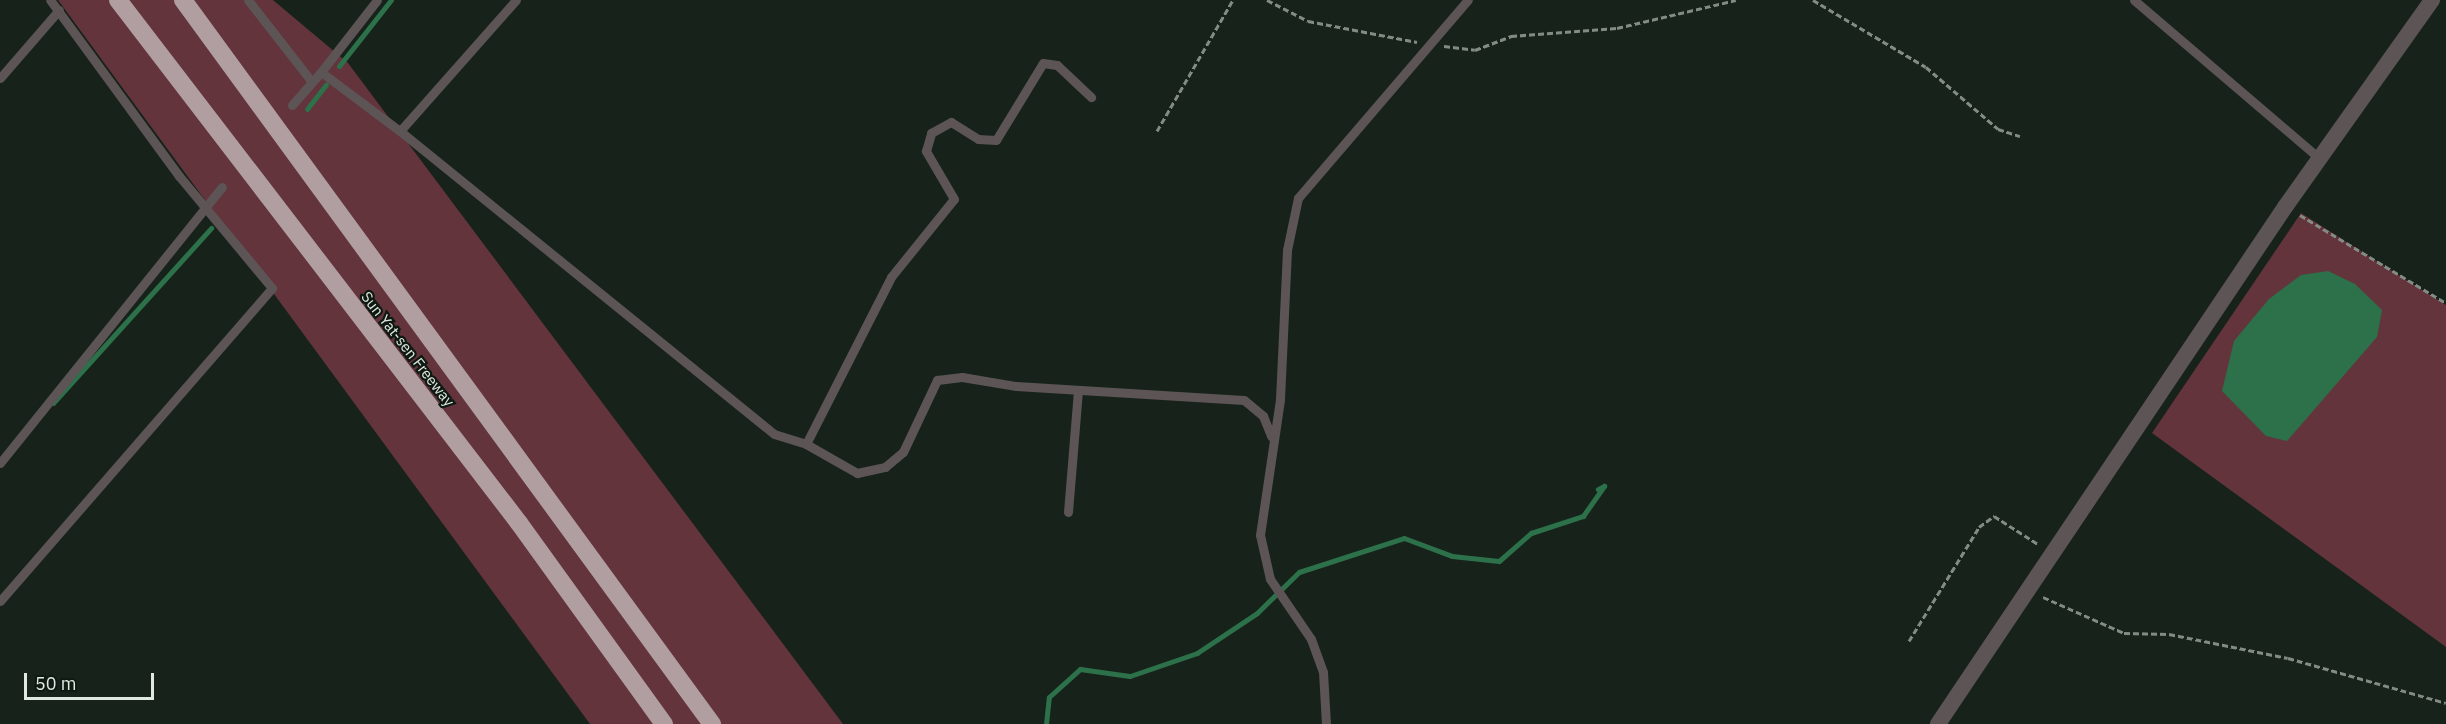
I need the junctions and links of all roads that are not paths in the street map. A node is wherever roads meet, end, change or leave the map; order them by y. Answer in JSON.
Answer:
{"nodes":[{"id":1,"x":50,"y":0,"type":"edge"},
{"id":2,"x":112,"y":0,"type":"edge"},
{"id":3,"x":118,"y":0,"type":"edge"},
{"id":4,"x":183,"y":0,"type":"edge"},
{"id":5,"x":248,"y":0,"type":"edge"},
{"id":6,"x":377,"y":0,"type":"edge"},
{"id":7,"x":516,"y":0,"type":"edge"},
{"id":8,"x":1468,"y":0,"type":"edge"},
{"id":9,"x":2134,"y":0,"type":"edge"},
{"id":10,"x":2432,"y":0,"type":"edge"},
{"id":11,"x":59,"y":10,"type":"junction"},
{"id":12,"x":141,"y":31,"type":"junction"},
{"id":13,"x":321,"y":72,"type":"junction"},
{"id":14,"x":0,"y":78,"type":"edge"},
{"id":15,"x":312,"y":82,"type":"junction"},
{"id":16,"x":1091,"y":97,"type":"dead end"},
{"id":17,"x":292,"y":105,"type":"dead end"},
{"id":18,"x":400,"y":131,"type":"junction"},
{"id":19,"x":2319,"y":158,"type":"junction"},
{"id":20,"x":222,"y":187,"type":"dead end"},
{"id":21,"x":207,"y":204,"type":"junction"},
{"id":22,"x":1078,"y":391,"type":"junction"},
{"id":23,"x":1271,"y":436,"type":"junction"},
{"id":24,"x":806,"y":444,"type":"junction"},
{"id":25,"x":0,"y":463,"type":"edge"},
{"id":26,"x":1068,"y":512,"type":"dead end"},
{"id":27,"x":0,"y":601,"type":"edge"},
{"id":28,"x":664,"y":724,"type":"edge"},
{"id":29,"x":712,"y":724,"type":"edge"},
{"id":30,"x":1326,"y":724,"type":"edge"},
{"id":31,"x":1938,"y":724,"type":"edge"}],
"edges":[{"from":1,"to":11,"type":"lane"},
{"from":2,"to":12,"type":"highway"},
{"from":3,"to":12,"type":"highway","name":"Sun Yat-sen Freeway"},
{"from":4,"to":29,"type":"highway","name":"Sun Yat-sen Freeway"},
{"from":5,"to":15,"type":"lane"},
{"from":6,"to":13,"type":"lane"},
{"from":7,"to":18,"type":"lane"},
{"from":8,"to":23,"type":"lane"},
{"from":9,"to":19,"type":"lane"},
{"from":10,"to":19,"type":"street"},
{"from":11,"to":14,"type":"lane"},
{"from":11,"to":21,"type":"lane"},
{"from":12,"to":28,"type":"highway","name":"Sun Yat-sen Freeway"},
{"from":13,"to":15,"type":"lane"},
{"from":13,"to":18,"type":"lane"},
{"from":15,"to":17,"type":"lane"},
{"from":16,"to":24,"type":"lane"},
{"from":18,"to":24,"type":"lane"},
{"from":19,"to":31,"type":"street"},
{"from":20,"to":21,"type":"lane"},
{"from":21,"to":25,"type":"lane"},
{"from":21,"to":27,"type":"lane"},
{"from":22,"to":23,"type":"lane"},
{"from":22,"to":24,"type":"lane"},
{"from":22,"to":26,"type":"lane"},
{"from":23,"to":30,"type":"lane"}]}
